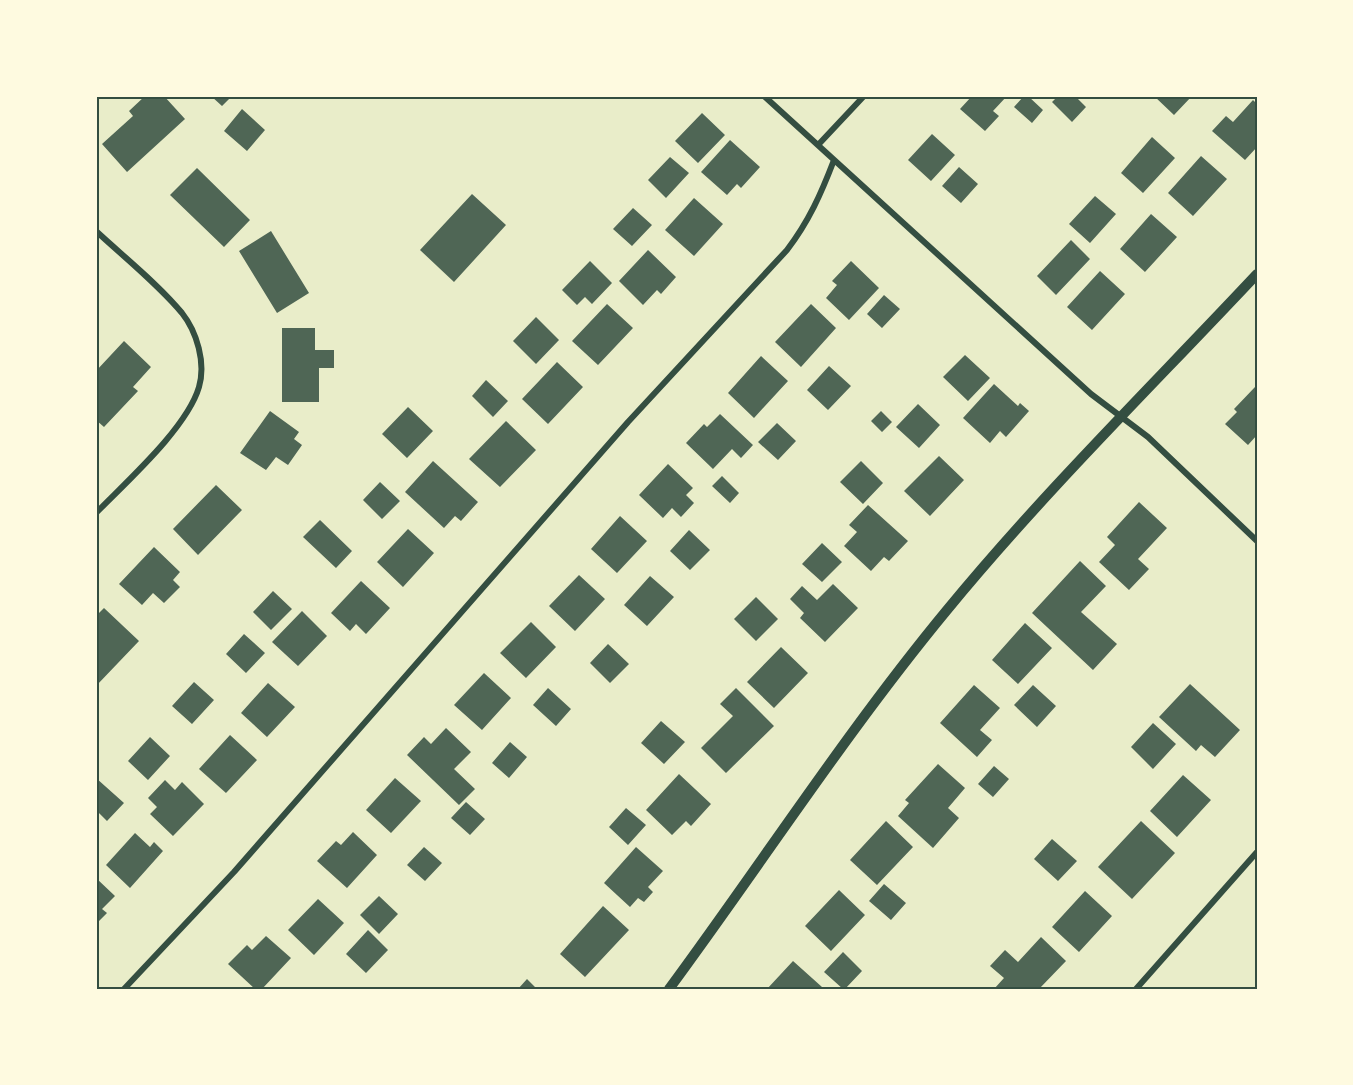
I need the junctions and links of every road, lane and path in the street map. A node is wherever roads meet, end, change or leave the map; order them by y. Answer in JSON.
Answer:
{"nodes":[{"id":1,"x":764,"y":96,"type":"edge"},
{"id":2,"x":864,"y":96,"type":"edge"},
{"id":3,"x":818,"y":145,"type":"junction"},
{"id":4,"x":834,"y":160,"type":"junction"},
{"id":5,"x":96,"y":231,"type":"edge"},
{"id":6,"x":1257,"y":274,"type":"edge"},
{"id":7,"x":1123,"y":417,"type":"junction"},
{"id":8,"x":96,"y":513,"type":"edge"},
{"id":9,"x":1257,"y":541,"type":"edge"},
{"id":10,"x":1257,"y":852,"type":"edge"},
{"id":11,"x":124,"y":989,"type":"edge"},
{"id":12,"x":669,"y":989,"type":"edge"},
{"id":13,"x":1136,"y":989,"type":"edge"}],
"edges":[{"from":1,"to":3,"type":"street"},
{"from":2,"to":3,"type":"street"},
{"from":3,"to":4,"type":"street"},
{"from":4,"to":7,"type":"street"},
{"from":4,"to":11,"type":"street"},
{"from":5,"to":8,"type":"street"},
{"from":6,"to":7,"type":"street"},
{"from":7,"to":9,"type":"street"},
{"from":7,"to":12,"type":"street"},
{"from":10,"to":13,"type":"street"}]}
